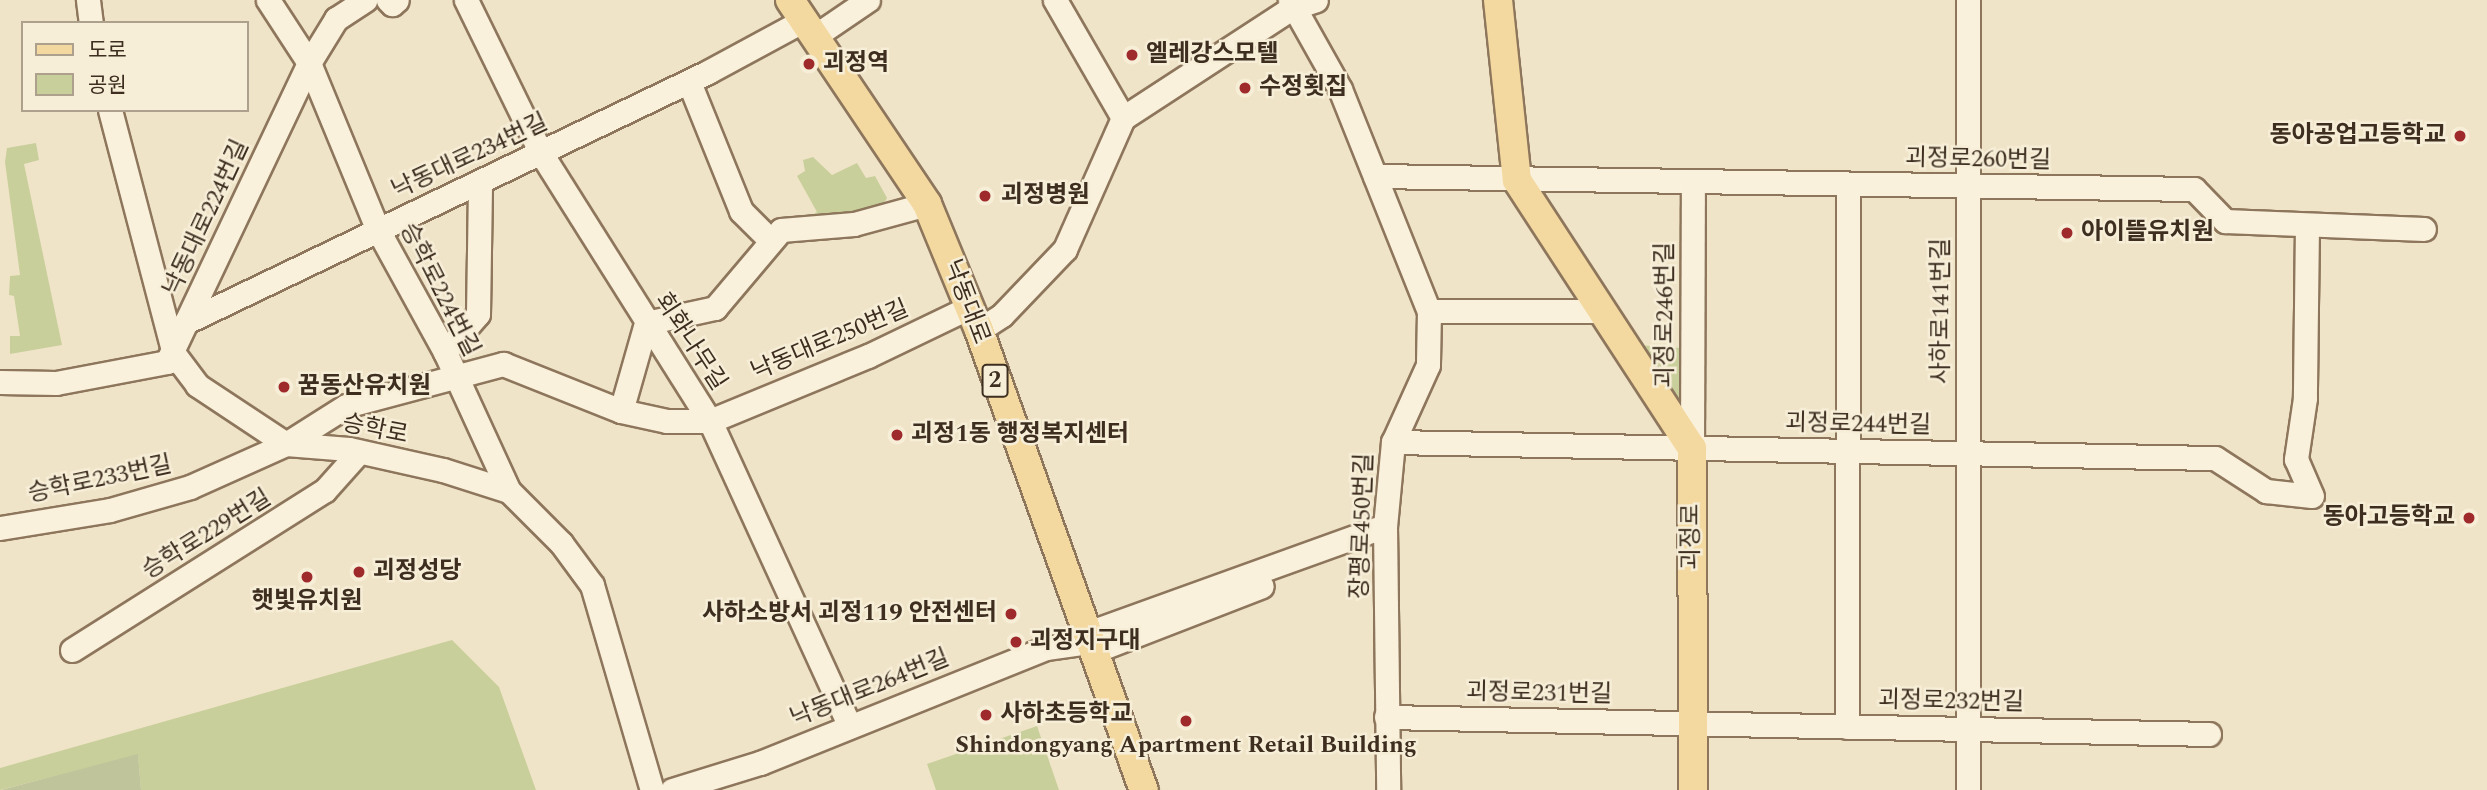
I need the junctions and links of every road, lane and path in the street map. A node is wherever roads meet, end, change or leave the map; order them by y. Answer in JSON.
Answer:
{"nodes":[{"id":1,"x":88,"y":0,"type":"edge"},
{"id":2,"x":268,"y":0,"type":"edge"},
{"id":3,"x":365,"y":0,"type":"edge"},
{"id":4,"x":388,"y":0,"type":"edge"},
{"id":5,"x":397,"y":0,"type":"edge"},
{"id":6,"x":466,"y":0,"type":"edge"},
{"id":7,"x":868,"y":0,"type":"edge"},
{"id":8,"x":1055,"y":0,"type":"edge"},
{"id":9,"x":1316,"y":0,"type":"edge"},
{"id":10,"x":1498,"y":0,"type":"edge"},
{"id":11,"x":1968,"y":0,"type":"edge"},
{"id":12,"x":1291,"y":4,"type":"edge"},
{"id":13,"x":803,"y":19,"type":"edge"},
{"id":14,"x":91,"y":21,"type":"edge"},
{"id":15,"x":309,"y":63,"type":"junction"},
{"id":16,"x":689,"y":82,"type":"junction"},
{"id":17,"x":111,"y":112,"type":"edge"},
{"id":18,"x":1123,"y":118,"type":"junction"},
{"id":19,"x":541,"y":153,"type":"junction"},
{"id":20,"x":1375,"y":176,"type":"junction"},
{"id":21,"x":1517,"y":180,"type":"junction"},
{"id":22,"x":480,"y":182,"type":"junction"},
{"id":23,"x":1693,"y":183,"type":"junction"},
{"id":24,"x":1848,"y":185,"type":"junction"},
{"id":25,"x":1969,"y":186,"type":"junction"},
{"id":26,"x":927,"y":204,"type":"junction"},
{"id":27,"x":2307,"y":225,"type":"junction"},
{"id":28,"x":2424,"y":229,"type":"dead end"},
{"id":29,"x":378,"y":230,"type":"junction"},
{"id":30,"x":770,"y":240,"type":"junction"},
{"id":31,"x":1429,"y":311,"type":"junction"},
{"id":32,"x":1602,"y":311,"type":"junction"},
{"id":33,"x":974,"y":319,"type":"junction"},
{"id":34,"x":186,"y":323,"type":"junction"},
{"id":35,"x":646,"y":323,"type":"junction"},
{"id":36,"x":173,"y":354,"type":"junction"},
{"id":37,"x":449,"y":363,"type":"junction"},
{"id":38,"x":0,"y":382,"type":"edge"},
{"id":39,"x":345,"y":405,"type":"junction"},
{"id":40,"x":621,"y":411,"type":"junction"},
{"id":41,"x":709,"y":421,"type":"junction"},
{"id":42,"x":1393,"y":442,"type":"junction"},
{"id":43,"x":286,"y":443,"type":"junction"},
{"id":44,"x":1692,"y":448,"type":"junction"},
{"id":45,"x":354,"y":450,"type":"junction"},
{"id":46,"x":1847,"y":451,"type":"junction"},
{"id":47,"x":1969,"y":453,"type":"junction"},
{"id":48,"x":509,"y":491,"type":"junction"},
{"id":49,"x":0,"y":528,"type":"edge"},
{"id":50,"x":1385,"y":532,"type":"junction"},
{"id":51,"x":1089,"y":643,"type":"junction"},
{"id":52,"x":72,"y":650,"type":"dead end"},
{"id":53,"x":1386,"y":717,"type":"junction"},
{"id":54,"x":849,"y":724,"type":"junction"},
{"id":55,"x":1692,"y":724,"type":"junction"},
{"id":56,"x":1847,"y":727,"type":"junction"},
{"id":57,"x":1968,"y":729,"type":"junction"},
{"id":58,"x":2209,"y":734,"type":"dead end"},
{"id":59,"x":652,"y":790,"type":"edge"},
{"id":60,"x":672,"y":790,"type":"edge"},
{"id":61,"x":1144,"y":790,"type":"edge"},
{"id":62,"x":1388,"y":790,"type":"edge"},
{"id":63,"x":1693,"y":790,"type":"edge"},
{"id":64,"x":1968,"y":790,"type":"edge"}],
"edges":[{"from":1,"to":14,"type":"street"},
{"from":2,"to":15,"type":"street","name":"승학로224번길"},
{"from":3,"to":15,"type":"street","name":"낙동대로224번길"},
{"from":4,"to":5,"type":"street"},
{"from":6,"to":19,"type":"street","name":"회화나무길"},
{"from":7,"to":13,"type":"street","name":"낙동대로234번길"},
{"from":8,"to":18,"type":"street"},
{"from":9,"to":12,"type":"street"},
{"from":10,"to":21,"type":"main road"},
{"from":11,"to":25,"type":"street","name":"사하로141번길"},
{"from":12,"to":18,"type":"street"},
{"from":12,"to":20,"type":"street","name":"장평로450번길"},
{"from":13,"to":16,"type":"street","name":"낙동대로234번길"},
{"from":13,"to":26,"type":"main road","name":"낙동대로","number":"2"},
{"from":15,"to":29,"type":"street","name":"승학로224번길"},
{"from":15,"to":34,"type":"street","name":"낙동대로224번길"},
{"from":16,"to":19,"type":"street","name":"낙동대로234번길"},
{"from":16,"to":30,"type":"street"},
{"from":17,"to":36,"type":"street","name":"승학로"},
{"from":18,"to":33,"type":"street","name":"낙동대로250번길"},
{"from":19,"to":22,"type":"street","name":"낙동대로234번길"},
{"from":19,"to":35,"type":"street","name":"회화나무길"},
{"from":20,"to":21,"type":"street"},
{"from":20,"to":31,"type":"street","name":"장평로450번길"},
{"from":21,"to":23,"type":"street","name":"괴정로260번길"},
{"from":21,"to":32,"type":"main road"},
{"from":22,"to":29,"type":"street","name":"낙동대로234번길"},
{"from":22,"to":37,"type":"street"},
{"from":23,"to":24,"type":"street","name":"괴정로260번길"},
{"from":23,"to":44,"type":"street","name":"괴정로246번길"},
{"from":24,"to":25,"type":"street","name":"괴정로260번길"},
{"from":24,"to":46,"type":"street"},
{"from":25,"to":27,"type":"street","name":"괴정로260번길"},
{"from":25,"to":47,"type":"street","name":"사하로141번길"},
{"from":26,"to":30,"type":"street"},
{"from":26,"to":33,"type":"main road","name":"낙동대로","number":"2"},
{"from":27,"to":28,"type":"street","name":"괴정로260번길"},
{"from":27,"to":47,"type":"street","name":"괴정로244번길"},
{"from":29,"to":34,"type":"street","name":"낙동대로234번길"},
{"from":29,"to":37,"type":"street","name":"승학로224번길"},
{"from":30,"to":35,"type":"street"},
{"from":31,"to":32,"type":"street"},
{"from":31,"to":42,"type":"street","name":"장평로450번길"},
{"from":32,"to":44,"type":"main road"},
{"from":33,"to":41,"type":"street","name":"낙동대로250번길"},
{"from":33,"to":51,"type":"main road","name":"낙동대로","number":"2"},
{"from":34,"to":36,"type":"street"},
{"from":35,"to":40,"type":"street"},
{"from":35,"to":41,"type":"street","name":"회화나무길"},
{"from":36,"to":38,"type":"street"},
{"from":36,"to":43,"type":"street","name":"승학로"},
{"from":37,"to":39,"type":"street","name":"승학로233번길"},
{"from":37,"to":40,"type":"street","name":"승학로233번길"},
{"from":37,"to":48,"type":"street","name":"승학로224번길"},
{"from":39,"to":43,"type":"street","name":"승학로233번길"},
{"from":39,"to":45,"type":"street"},
{"from":40,"to":41,"type":"street","name":"승학로233번길"},
{"from":41,"to":54,"type":"street","name":"회화나무길"},
{"from":42,"to":44,"type":"street","name":"괴정로244번길"},
{"from":42,"to":50,"type":"street","name":"장평로450번길"},
{"from":43,"to":45,"type":"street","name":"승학로"},
{"from":43,"to":49,"type":"street","name":"승학로233번길"},
{"from":44,"to":46,"type":"street","name":"괴정로244번길"},
{"from":44,"to":55,"type":"main road","name":"괴정로"},
{"from":45,"to":48,"type":"street","name":"승학로"},
{"from":45,"to":52,"type":"street","name":"승학로229번길"},
{"from":46,"to":47,"type":"street","name":"괴정로244번길"},
{"from":46,"to":56,"type":"street"},
{"from":47,"to":57,"type":"street","name":"사하로141번길"},
{"from":48,"to":59,"type":"street","name":"승학로"},
{"from":50,"to":51,"type":"street","name":"낙동대로264번길"},
{"from":50,"to":53,"type":"street","name":"장평로450번길"},
{"from":51,"to":54,"type":"street","name":"낙동대로264번길"},
{"from":51,"to":61,"type":"main road","name":"낙동대로","number":"2"},
{"from":53,"to":55,"type":"street","name":"괴정로231번길"},
{"from":53,"to":62,"type":"street","name":"장평로450번길"},
{"from":54,"to":60,"type":"street","name":"낙동대로264번길"},
{"from":55,"to":56,"type":"street","name":"괴정로232번길"},
{"from":55,"to":63,"type":"main road","name":"괴정로"},
{"from":56,"to":57,"type":"street","name":"괴정로232번길"},
{"from":57,"to":58,"type":"street","name":"괴정로232번길"},
{"from":57,"to":64,"type":"street","name":"사하로141번길"}]}
